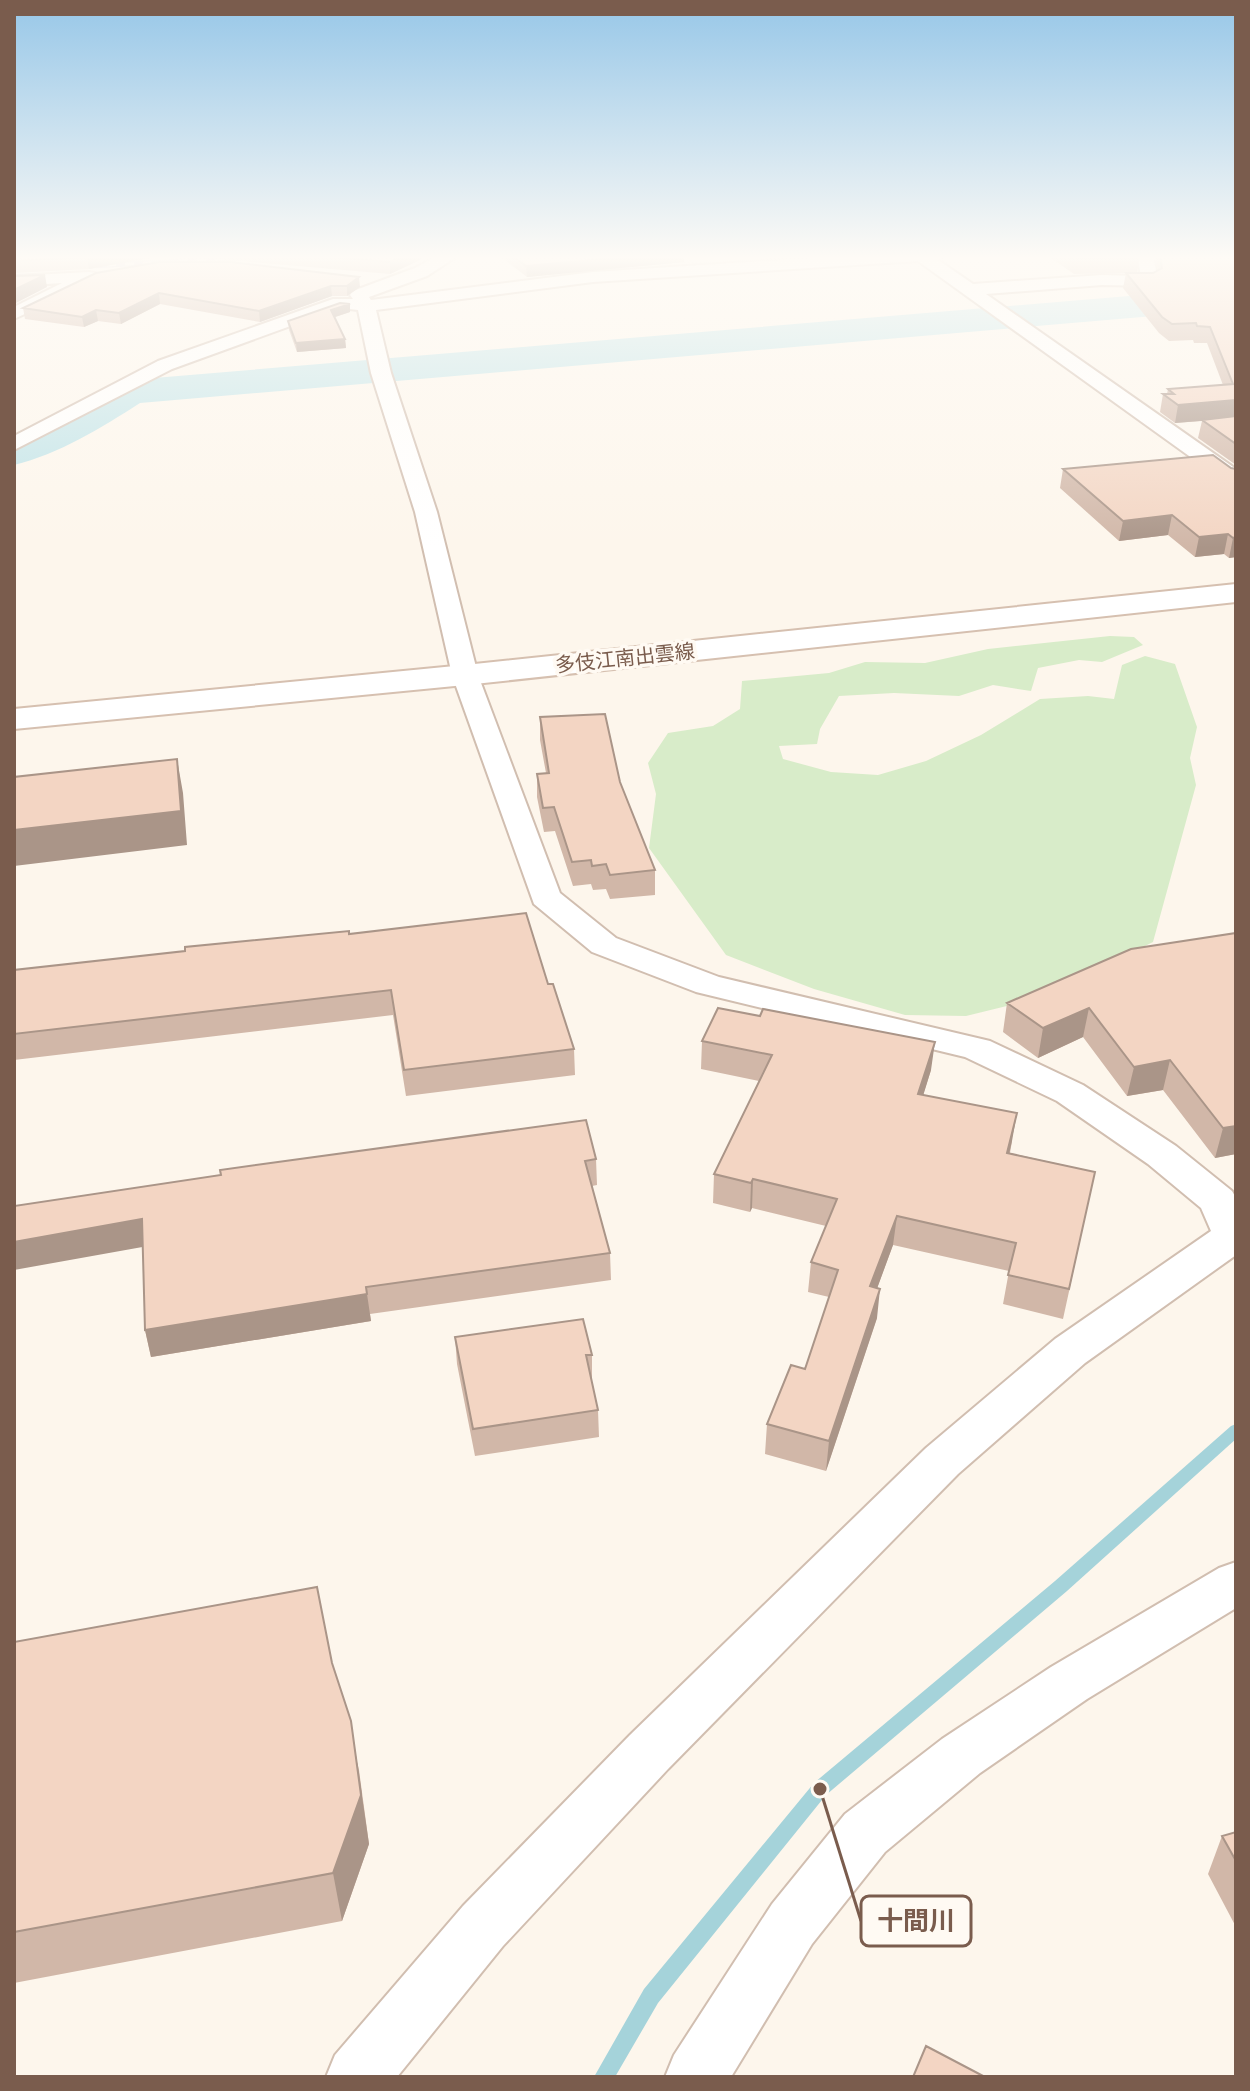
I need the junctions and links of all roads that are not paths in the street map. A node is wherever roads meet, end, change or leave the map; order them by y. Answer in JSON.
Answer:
{"nodes":[{"id":1,"x":200,"y":353,"type":"edge"},
{"id":2,"x":376,"y":353,"type":"edge"},
{"id":3,"x":1057,"y":353,"type":"edge"},
{"id":4,"x":1197,"y":430,"type":"dead end"},
{"id":5,"x":1171,"y":432,"type":"junction"},
{"id":6,"x":14,"y":444,"type":"edge"},
{"id":7,"x":1236,"y":479,"type":"edge"},
{"id":8,"x":1236,"y":593,"type":"edge"},
{"id":9,"x":465,"y":675,"type":"junction"},
{"id":10,"x":14,"y":719,"type":"edge"},
{"id":11,"x":1231,"y":1219,"type":"edge"},
{"id":12,"x":1236,"y":1583,"type":"edge"},
{"id":13,"x":357,"y":2077,"type":"edge"},
{"id":14,"x":696,"y":2077,"type":"edge"}],
"edges":[{"from":1,"to":6,"type":"street"},
{"from":2,"to":9,"type":"street"},
{"from":3,"to":5,"type":"street"},
{"from":4,"to":5,"type":"street"},
{"from":5,"to":7,"type":"street"},
{"from":8,"to":9,"type":"main road","name":"多伎江南出雲線"},
{"from":9,"to":10,"type":"main road","name":"多伎江南出雲線"},
{"from":9,"to":11,"type":"street"},
{"from":11,"to":13,"type":"street"},
{"from":12,"to":14,"type":"street"}]}
